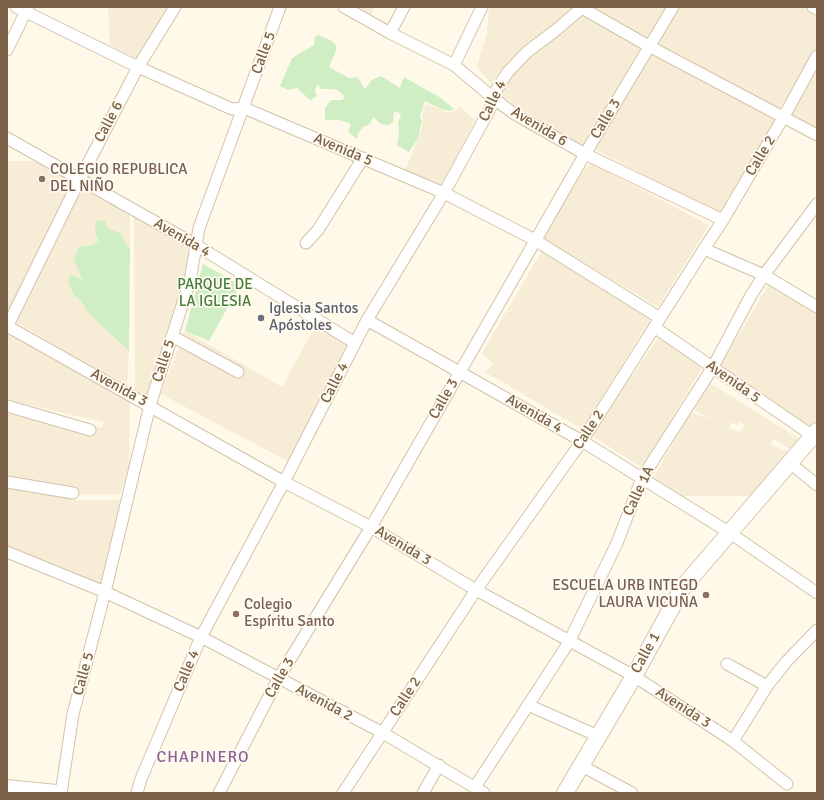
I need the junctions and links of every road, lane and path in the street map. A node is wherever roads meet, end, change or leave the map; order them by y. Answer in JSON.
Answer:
{"nodes":[{"id":1,"x":175,"y":7,"type":"edge"},
{"id":2,"x":280,"y":7,"type":"edge"},
{"id":3,"x":344,"y":7,"type":"edge"},
{"id":4,"x":404,"y":7,"type":"edge"},
{"id":5,"x":482,"y":7,"type":"edge"},
{"id":6,"x":582,"y":7,"type":"edge"},
{"id":7,"x":672,"y":7,"type":"edge"},
{"id":8,"x":813,"y":7,"type":"edge"},
{"id":9,"x":23,"y":9,"type":"edge"},
{"id":10,"x":817,"y":9,"type":"edge"},
{"id":11,"x":390,"y":33,"type":"junction"},
{"id":12,"x":649,"y":46,"type":"junction"},
{"id":13,"x":7,"y":50,"type":"edge"},
{"id":14,"x":817,"y":56,"type":"edge"},
{"id":15,"x":454,"y":65,"type":"junction"},
{"id":16,"x":138,"y":67,"type":"junction"},
{"id":17,"x":492,"y":97,"type":"junction"},
{"id":18,"x":244,"y":108,"type":"junction"},
{"id":19,"x":783,"y":118,"type":"junction"},
{"id":20,"x":817,"y":136,"type":"edge"},
{"id":21,"x":7,"y":138,"type":"edge"},
{"id":22,"x":585,"y":154,"type":"junction"},
{"id":23,"x":363,"y":158,"type":"junction"},
{"id":24,"x":80,"y":179,"type":"junction"},
{"id":25,"x":444,"y":193,"type":"junction"},
{"id":26,"x":817,"y":204,"type":"edge"},
{"id":27,"x":723,"y":220,"type":"junction"},
{"id":28,"x":535,"y":240,"type":"junction"},
{"id":29,"x":306,"y":244,"type":"dead end"},
{"id":30,"x":196,"y":246,"type":"junction"},
{"id":31,"x":704,"y":249,"type":"junction"},
{"id":32,"x":764,"y":275,"type":"junction"},
{"id":33,"x":815,"y":303,"type":"edge"},
{"id":34,"x":660,"y":318,"type":"junction"},
{"id":35,"x":367,"y":320,"type":"junction"},
{"id":36,"x":7,"y":326,"type":"edge"},
{"id":37,"x":654,"y":327,"type":"junction"},
{"id":38,"x":172,"y":336,"type":"junction"},
{"id":39,"x":355,"y":343,"type":"junction"},
{"id":40,"x":712,"y":367,"type":"junction"},
{"id":41,"x":238,"y":372,"type":"dead end"},
{"id":42,"x":460,"y":372,"type":"junction"},
{"id":43,"x":150,"y":405,"type":"junction"},
{"id":44,"x":7,"y":406,"type":"edge"},
{"id":45,"x":90,"y":430,"type":"dead end"},
{"id":46,"x":815,"y":434,"type":"edge"},
{"id":47,"x":582,"y":441,"type":"junction"},
{"id":48,"x":790,"y":463,"type":"junction"},
{"id":49,"x":642,"y":478,"type":"junction"},
{"id":50,"x":7,"y":482,"type":"edge"},
{"id":51,"x":284,"y":482,"type":"junction"},
{"id":52,"x":817,"y":485,"type":"edge"},
{"id":53,"x":73,"y":493,"type":"dead end"},
{"id":54,"x":371,"y":527,"type":"junction"},
{"id":55,"x":730,"y":533,"type":"junction"},
{"id":56,"x":7,"y":552,"type":"edge"},
{"id":57,"x":476,"y":590,"type":"junction"},
{"id":58,"x":105,"y":592,"type":"junction"},
{"id":59,"x":817,"y":593,"type":"edge"},
{"id":60,"x":817,"y":630,"type":"edge"},
{"id":61,"x":201,"y":637,"type":"junction"},
{"id":62,"x":569,"y":642,"type":"junction"},
{"id":63,"x":727,"y":664,"type":"dead end"},
{"id":64,"x":634,"y":676,"type":"junction"},
{"id":65,"x":278,"y":679,"type":"junction"},
{"id":66,"x":767,"y":686,"type":"junction"},
{"id":67,"x":528,"y":705,"type":"junction"},
{"id":68,"x":383,"y":733,"type":"junction"},
{"id":69,"x":598,"y":736,"type":"junction"},
{"id":70,"x":732,"y":741,"type":"junction"},
{"id":71,"x":439,"y":765,"type":"junction"},
{"id":72,"x":582,"y":766,"type":"junction"},
{"id":73,"x":787,"y":784,"type":"dead end"},
{"id":74,"x":7,"y":788,"type":"edge"},
{"id":75,"x":480,"y":790,"type":"edge"},
{"id":76,"x":56,"y":793,"type":"edge"},
{"id":77,"x":61,"y":793,"type":"edge"},
{"id":78,"x":137,"y":793,"type":"edge"},
{"id":79,"x":218,"y":793,"type":"edge"},
{"id":80,"x":343,"y":793,"type":"edge"},
{"id":81,"x":423,"y":793,"type":"edge"},
{"id":82,"x":565,"y":793,"type":"edge"},
{"id":83,"x":632,"y":793,"type":"edge"}],
"edges":[{"from":1,"to":16,"type":"street","name":"Calle 6"},
{"from":2,"to":18,"type":"street","name":"Calle 5"},
{"from":3,"to":11,"type":"street","name":"Avenida 6"},
{"from":4,"to":11,"type":"street"},
{"from":5,"to":15,"type":"street"},
{"from":6,"to":12,"type":"street"},
{"from":6,"to":17,"type":"street","name":"Calle 4"},
{"from":7,"to":12,"type":"street","name":"Calle 3"},
{"from":8,"to":10,"type":"street"},
{"from":9,"to":13,"type":"street"},
{"from":9,"to":16,"type":"street","name":"Avenida 5"},
{"from":11,"to":15,"type":"street","name":"Avenida 6"},
{"from":12,"to":19,"type":"street"},
{"from":12,"to":22,"type":"street","name":"Calle 3"},
{"from":14,"to":19,"type":"street","name":"Calle 2"},
{"from":15,"to":17,"type":"street","name":"Avenida 6"},
{"from":16,"to":18,"type":"street","name":"Avenida 5"},
{"from":16,"to":24,"type":"street","name":"Calle 6"},
{"from":17,"to":22,"type":"street","name":"Avenida 6"},
{"from":17,"to":25,"type":"street","name":"Calle 4"},
{"from":18,"to":23,"type":"street","name":"Avenida 5"},
{"from":18,"to":30,"type":"street","name":"Calle 5"},
{"from":19,"to":20,"type":"street"},
{"from":19,"to":27,"type":"street","name":"Calle 2"},
{"from":21,"to":24,"type":"street","name":"Avenida 4"},
{"from":22,"to":27,"type":"street","name":"Avenida 6"},
{"from":22,"to":28,"type":"street","name":"Calle 3"},
{"from":23,"to":25,"type":"street","name":"Avenida 5"},
{"from":23,"to":29,"type":"street"},
{"from":24,"to":30,"type":"street","name":"Avenida 4"},
{"from":24,"to":36,"type":"street","name":"Calle 6"},
{"from":25,"to":28,"type":"street","name":"Avenida 5"},
{"from":25,"to":35,"type":"street","name":"Calle 4"},
{"from":26,"to":32,"type":"street","name":"Calle 1A"},
{"from":27,"to":31,"type":"street","name":"Calle 2"},
{"from":28,"to":34,"type":"street","name":"Avenida 5"},
{"from":28,"to":42,"type":"street","name":"Calle 3"},
{"from":30,"to":38,"type":"street","name":"Calle 5"},
{"from":30,"to":39,"type":"street","name":"Avenida 4"},
{"from":31,"to":32,"type":"street"},
{"from":31,"to":34,"type":"street","name":"Calle 2"},
{"from":32,"to":33,"type":"street"},
{"from":32,"to":40,"type":"street","name":"Calle 1A"},
{"from":34,"to":37,"type":"street","name":"Calle 2"},
{"from":35,"to":39,"type":"street","name":"Calle 4"},
{"from":35,"to":42,"type":"street","name":"Avenida 4"},
{"from":36,"to":43,"type":"street","name":"Avenida 3"},
{"from":37,"to":40,"type":"street","name":"Avenida 5"},
{"from":37,"to":47,"type":"street","name":"Calle 2"},
{"from":38,"to":41,"type":"street"},
{"from":38,"to":43,"type":"street","name":"Calle 5"},
{"from":39,"to":51,"type":"street","name":"Calle 4"},
{"from":40,"to":46,"type":"street","name":"Avenida 5"},
{"from":40,"to":49,"type":"street","name":"Calle 1A"},
{"from":42,"to":47,"type":"street","name":"Avenida 4"},
{"from":42,"to":54,"type":"street","name":"Calle 3"},
{"from":43,"to":51,"type":"street","name":"Avenida 3"},
{"from":43,"to":58,"type":"street","name":"Calle 5"},
{"from":44,"to":45,"type":"street"},
{"from":46,"to":48,"type":"street","name":"Calle 1"},
{"from":47,"to":49,"type":"street","name":"Avenida 4"},
{"from":47,"to":57,"type":"street","name":"Calle 2"},
{"from":48,"to":52,"type":"street"},
{"from":48,"to":55,"type":"street","name":"Calle 1"},
{"from":49,"to":55,"type":"street","name":"Avenida 4"},
{"from":49,"to":62,"type":"street","name":"Calle 1A"},
{"from":50,"to":53,"type":"street"},
{"from":51,"to":54,"type":"street","name":"Avenida 3"},
{"from":51,"to":61,"type":"street","name":"Calle 4"},
{"from":54,"to":57,"type":"street","name":"Avenida 3"},
{"from":54,"to":65,"type":"street","name":"Calle 3"},
{"from":55,"to":59,"type":"street","name":"Avenida 4"},
{"from":55,"to":64,"type":"street","name":"Calle 1"},
{"from":56,"to":58,"type":"street","name":"Avenida 2"},
{"from":57,"to":62,"type":"street","name":"Avenida 3"},
{"from":57,"to":68,"type":"street","name":"Calle 2"},
{"from":58,"to":61,"type":"street","name":"Avenida 2"},
{"from":58,"to":77,"type":"street","name":"Calle 5"},
{"from":60,"to":66,"type":"street"},
{"from":61,"to":65,"type":"street","name":"Avenida 2"},
{"from":61,"to":78,"type":"street","name":"Calle 4"},
{"from":62,"to":64,"type":"street","name":"Avenida 3"},
{"from":62,"to":67,"type":"street","name":"Calle 1A"},
{"from":63,"to":66,"type":"street"},
{"from":64,"to":69,"type":"street","name":"Calle 1"},
{"from":64,"to":70,"type":"street","name":"Avenida 3"},
{"from":65,"to":68,"type":"street","name":"Avenida 2"},
{"from":65,"to":79,"type":"street","name":"Calle 3"},
{"from":66,"to":70,"type":"street"},
{"from":67,"to":69,"type":"street"},
{"from":67,"to":75,"type":"street","name":"Calle 1A"},
{"from":68,"to":71,"type":"street","name":"Avenida 2"},
{"from":68,"to":80,"type":"street","name":"Calle 2"},
{"from":69,"to":72,"type":"street","name":"Calle 1"},
{"from":70,"to":73,"type":"street","name":"Avenida 3"},
{"from":71,"to":75,"type":"street","name":"Avenida 2"},
{"from":71,"to":81,"type":"street"},
{"from":72,"to":82,"type":"street","name":"Calle 1"},
{"from":72,"to":83,"type":"street"},
{"from":74,"to":76,"type":"street"}]}
